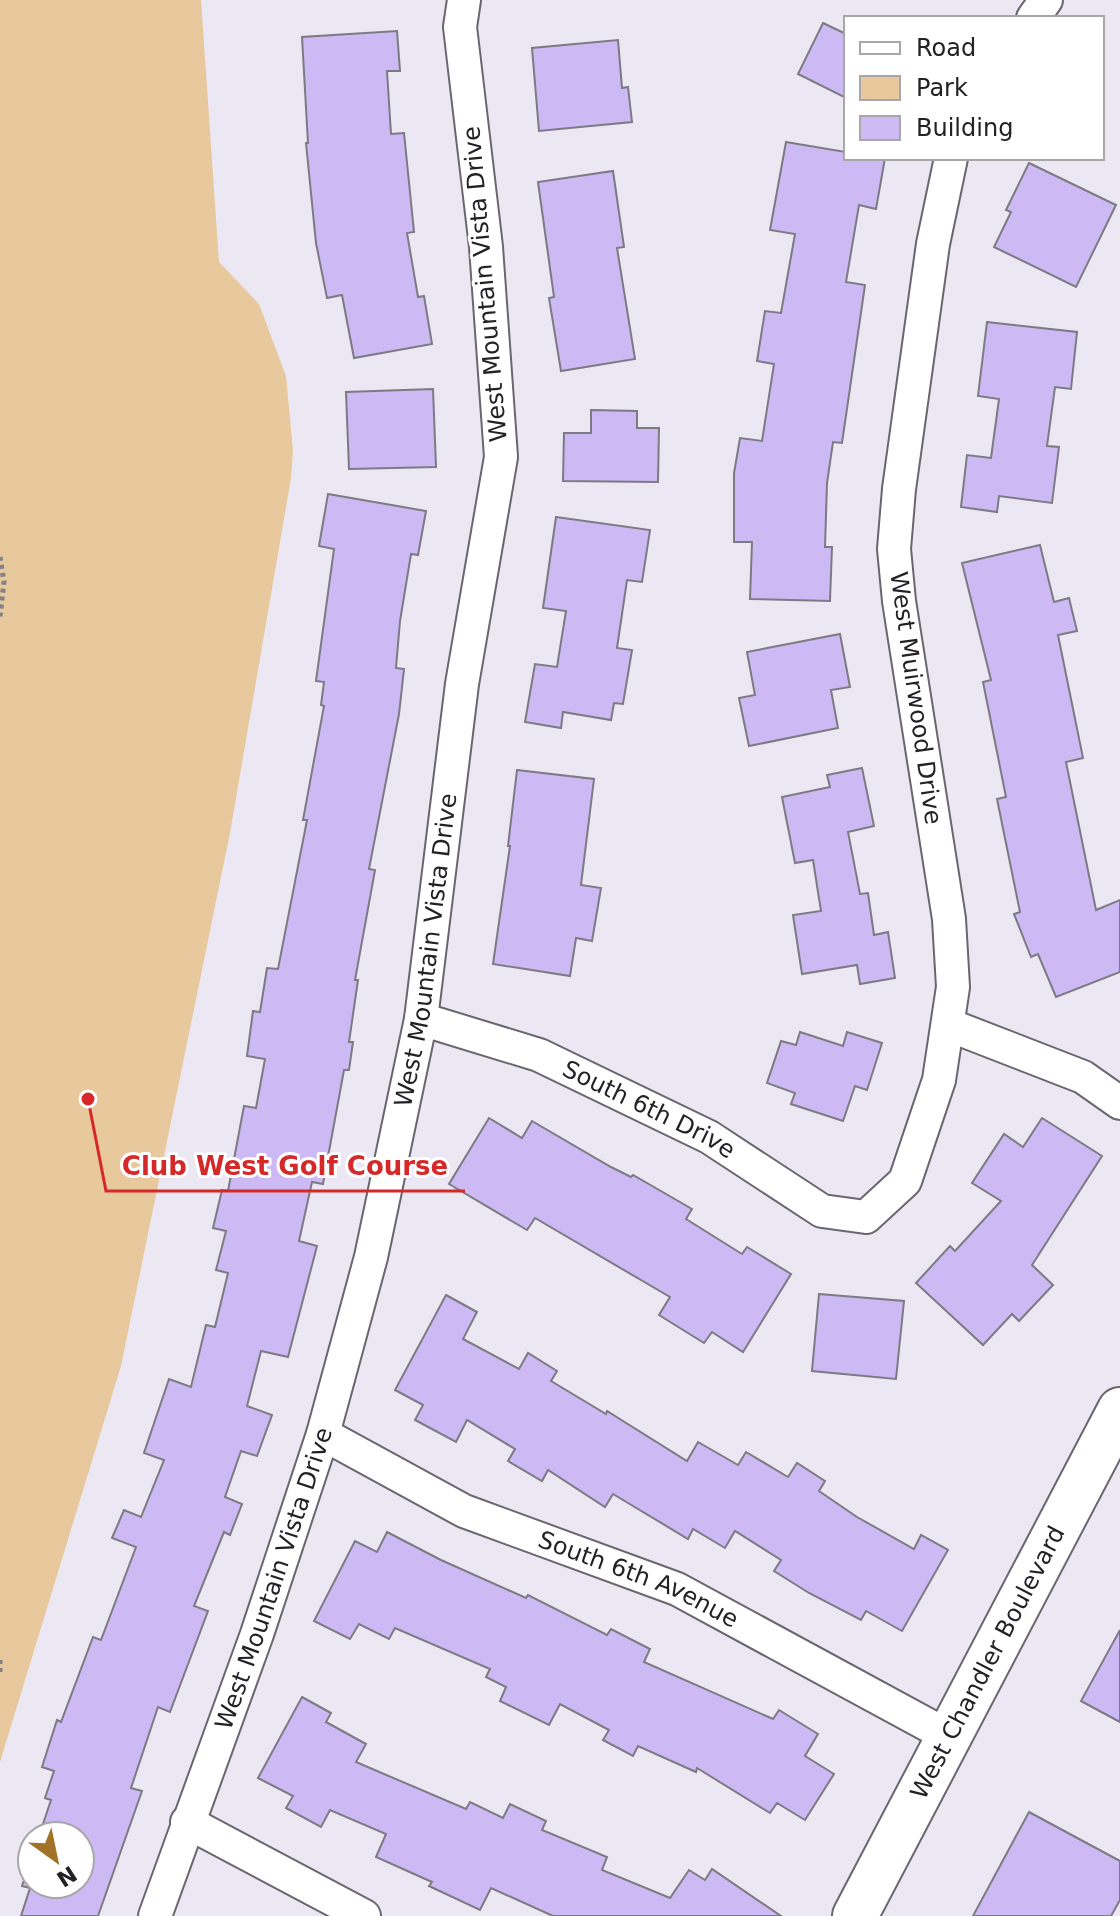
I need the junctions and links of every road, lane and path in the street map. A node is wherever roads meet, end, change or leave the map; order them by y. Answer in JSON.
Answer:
{"nodes":[{"id":1,"x":464,"y":0,"type":"edge"},
{"id":2,"x":951,"y":160,"type":"edge"},
{"id":3,"x":0,"y":557,"type":"edge"},
{"id":4,"x":0,"y":617,"type":"edge"},
{"id":5,"x":421,"y":1019,"type":"junction"},
{"id":6,"x":949,"y":1025,"type":"junction"},
{"id":7,"x":1120,"y":1103,"type":"edge"},
{"id":8,"x":866,"y":1217,"type":"joint"},
{"id":9,"x":1120,"y":1410,"type":"edge"},
{"id":10,"x":323,"y":1434,"type":"junction"},
{"id":11,"x":0,"y":1660,"type":"edge"},
{"id":12,"x":0,"y":1672,"type":"edge"},
{"id":13,"x":950,"y":1737,"type":"junction"},
{"id":14,"x":187,"y":1822,"type":"junction"},
{"id":15,"x":155,"y":1916,"type":"edge"},
{"id":16,"x":364,"y":1916,"type":"edge"},
{"id":17,"x":855,"y":1916,"type":"edge"}],
"edges":[{"from":1,"to":5,"type":"street","name":"West Mountain Vista Drive"},
{"from":2,"to":6,"type":"street","name":"West Muirwood Drive"},
{"from":3,"to":4,"type":"path"},
{"from":5,"to":8,"type":"street","name":"South 6th Drive"},
{"from":5,"to":10,"type":"street","name":"West Mountain Vista Drive"},
{"from":6,"to":7,"type":"street"},
{"from":6,"to":8,"type":"street","name":"West Muirwood Drive"},
{"from":9,"to":13,"type":"main road","name":"West Chandler Boulevard"},
{"from":10,"to":13,"type":"street","name":"South 6th Avenue"},
{"from":10,"to":14,"type":"street","name":"West Mountain Vista Drive"},
{"from":11,"to":12,"type":"path"},
{"from":13,"to":17,"type":"main road","name":"West Chandler Boulevard"},
{"from":14,"to":15,"type":"street","name":"West Mountain Vista Drive"},
{"from":14,"to":16,"type":"street"}]}
